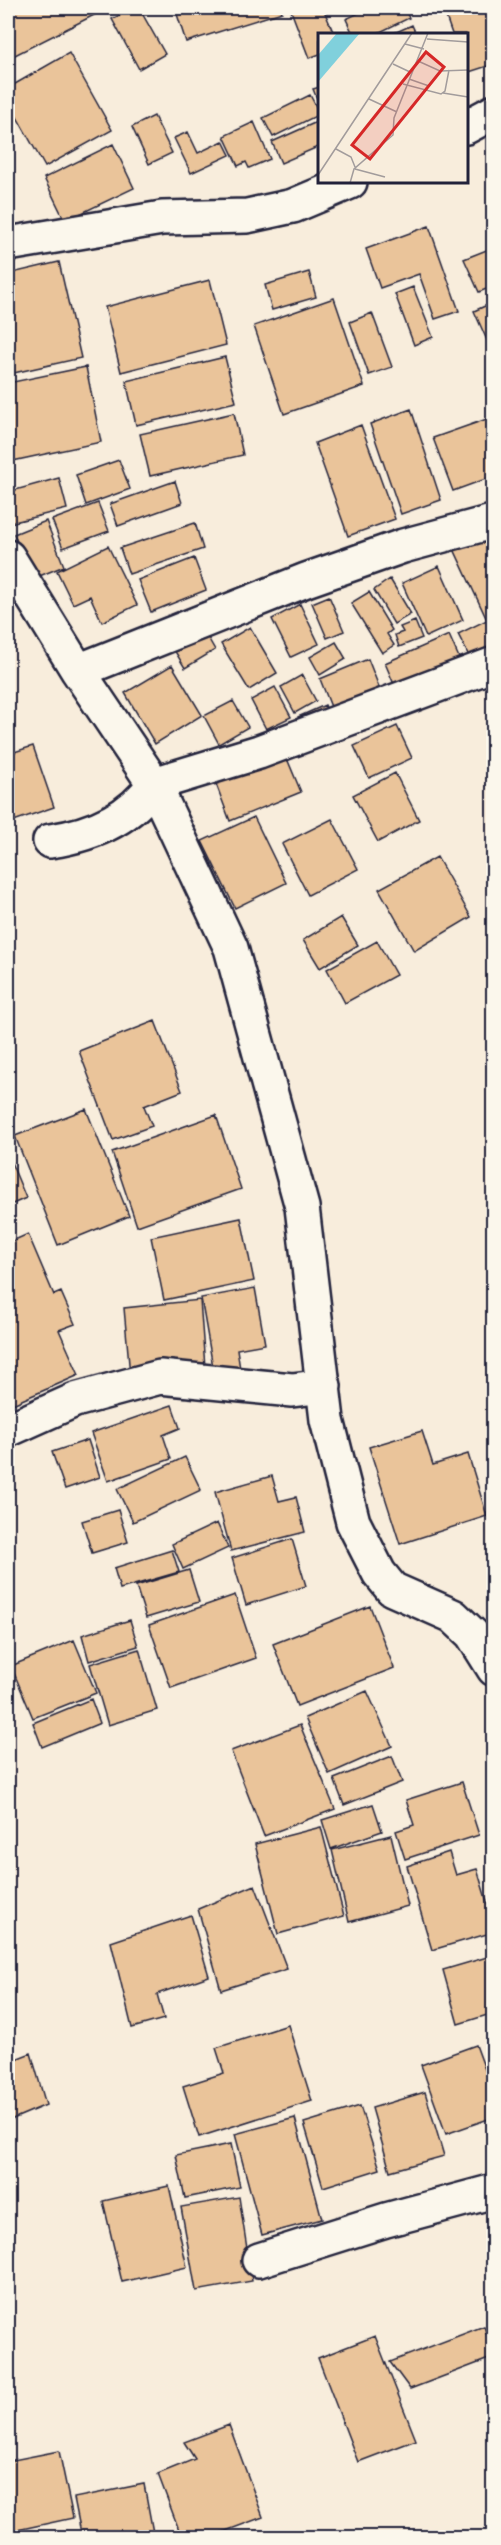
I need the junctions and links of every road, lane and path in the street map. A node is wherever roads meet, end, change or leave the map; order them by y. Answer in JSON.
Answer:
{"nodes":[{"id":1,"x":494,"y":112,"type":"edge"},
{"id":2,"x":468,"y":126,"type":"edge"},
{"id":3,"x":348,"y":183,"type":"edge"},
{"id":4,"x":8,"y":244,"type":"edge"},
{"id":5,"x":492,"y":522,"type":"dead end"},
{"id":6,"x":8,"y":557,"type":"edge"},
{"id":7,"x":494,"y":664,"type":"edge"},
{"id":8,"x":78,"y":671,"type":"junction"},
{"id":9,"x":154,"y":784,"type":"junction"},
{"id":10,"x":50,"y":841,"type":"dead end"},
{"id":11,"x":324,"y":1386,"type":"junction"},
{"id":12,"x":8,"y":1430,"type":"edge"},
{"id":13,"x":494,"y":1669,"type":"edge"},
{"id":14,"x":494,"y":2191,"type":"edge"},
{"id":15,"x":259,"y":2260,"type":"dead end"}],
"edges":[{"from":1,"to":2,"type":"street"},
{"from":3,"to":4,"type":"street"},
{"from":5,"to":8,"type":"street"},
{"from":6,"to":8,"type":"street"},
{"from":7,"to":9,"type":"street"},
{"from":8,"to":9,"type":"street"},
{"from":9,"to":10,"type":"street"},
{"from":9,"to":11,"type":"street"},
{"from":11,"to":12,"type":"street"},
{"from":11,"to":13,"type":"street"},
{"from":14,"to":15,"type":"street"}]}
